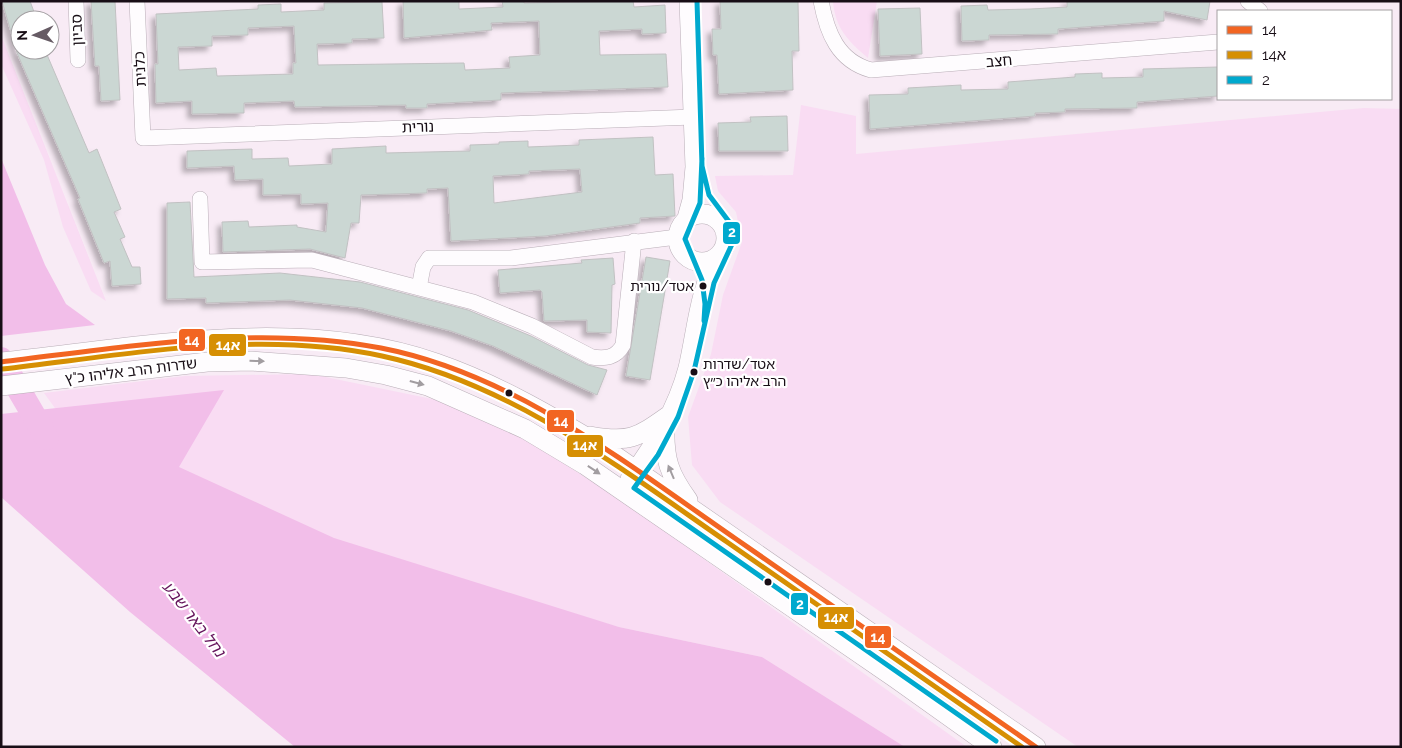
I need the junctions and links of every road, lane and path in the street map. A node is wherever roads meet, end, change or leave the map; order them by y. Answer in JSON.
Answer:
{"nodes":[{"id":1,"x":76,"y":1,"type":"edge"},
{"id":2,"x":137,"y":1,"type":"edge"},
{"id":3,"x":689,"y":1,"type":"edge"},
{"id":4,"x":821,"y":1,"type":"edge"},
{"id":5,"x":1248,"y":1,"type":"edge"},
{"id":6,"x":1259,"y":10,"type":"edge"},
{"id":7,"x":1217,"y":42,"type":"edge"},
{"id":8,"x":78,"y":60,"type":"dead end"},
{"id":9,"x":694,"y":117,"type":"junction"},
{"id":10,"x":143,"y":138,"type":"joint"},
{"id":11,"x":696,"y":167,"type":"junction"},
{"id":12,"x":200,"y":199,"type":"dead end"},
{"id":13,"x":716,"y":217,"type":"junction"},
{"id":14,"x":687,"y":218,"type":"junction"},
{"id":15,"x":677,"y":237,"type":"junction"},
{"id":16,"x":634,"y":241,"type":"junction"},
{"id":17,"x":719,"y":255,"type":"junction"},
{"id":18,"x":686,"y":256,"type":"junction"},
{"id":19,"x":419,"y":288,"type":"junction"},
{"id":20,"x":699,"y":308,"type":"junction"},
{"id":21,"x":1,"y":362,"type":"edge"},
{"id":22,"x":1,"y":386,"type":"edge"},
{"id":23,"x":668,"y":420,"type":"junction"},
{"id":24,"x":584,"y":435,"type":"junction"},
{"id":25,"x":636,"y":470,"type":"junction"},
{"id":26,"x":623,"y":490,"type":"junction"},
{"id":27,"x":696,"y":511,"type":"junction"},
{"id":28,"x":992,"y":747,"type":"edge"},
{"id":29,"x":1036,"y":747,"type":"edge"}],
"edges":[{"from":1,"to":8,"type":"street","name":"סביון"},
{"from":2,"to":10,"type":"street","name":"כלנית"},
{"from":3,"to":9,"type":"street"},
{"from":4,"to":7,"type":"street","name":"חצב"},
{"from":5,"to":6,"type":"street"},
{"from":9,"to":10,"type":"street","name":"נורית"},
{"from":9,"to":11,"type":"street"},
{"from":11,"to":13,"type":"street"},
{"from":11,"to":14,"type":"street"},
{"from":12,"to":19,"type":"street"},
{"from":13,"to":14,"type":"street"},
{"from":13,"to":17,"type":"street"},
{"from":14,"to":15,"type":"street"},
{"from":15,"to":16,"type":"street"},
{"from":15,"to":18,"type":"street"},
{"from":16,"to":19,"type":"street"},
{"from":16,"to":19,"type":"street"},
{"from":17,"to":18,"type":"street"},
{"from":17,"to":20,"type":"street"},
{"from":18,"to":20,"type":"street"},
{"from":20,"to":23,"type":"street"},
{"from":21,"to":24,"type":"street","name":"שדרות הרב אליהו כ\"ץ"},
{"from":22,"to":26,"type":"street","name":"שדרות הרב אליהו כ\"ץ","one_way":true},
{"from":23,"to":24,"type":"street"},
{"from":23,"to":25,"type":"street"},
{"from":27,"to":23,"type":"street","one_way":true},
{"from":24,"to":25,"type":"street","name":"שדרות הרב אליהו כ\"ץ"},
{"from":25,"to":26,"type":"street"},
{"from":25,"to":27,"type":"street","name":"שדרות הרב אליהו כ\"ץ"},
{"from":26,"to":28,"type":"street","name":"שדרות הרב אליהו כ\"ץ"},
{"from":27,"to":29,"type":"street","name":"שדרות הרב אליהו כ\"ץ"}]}
